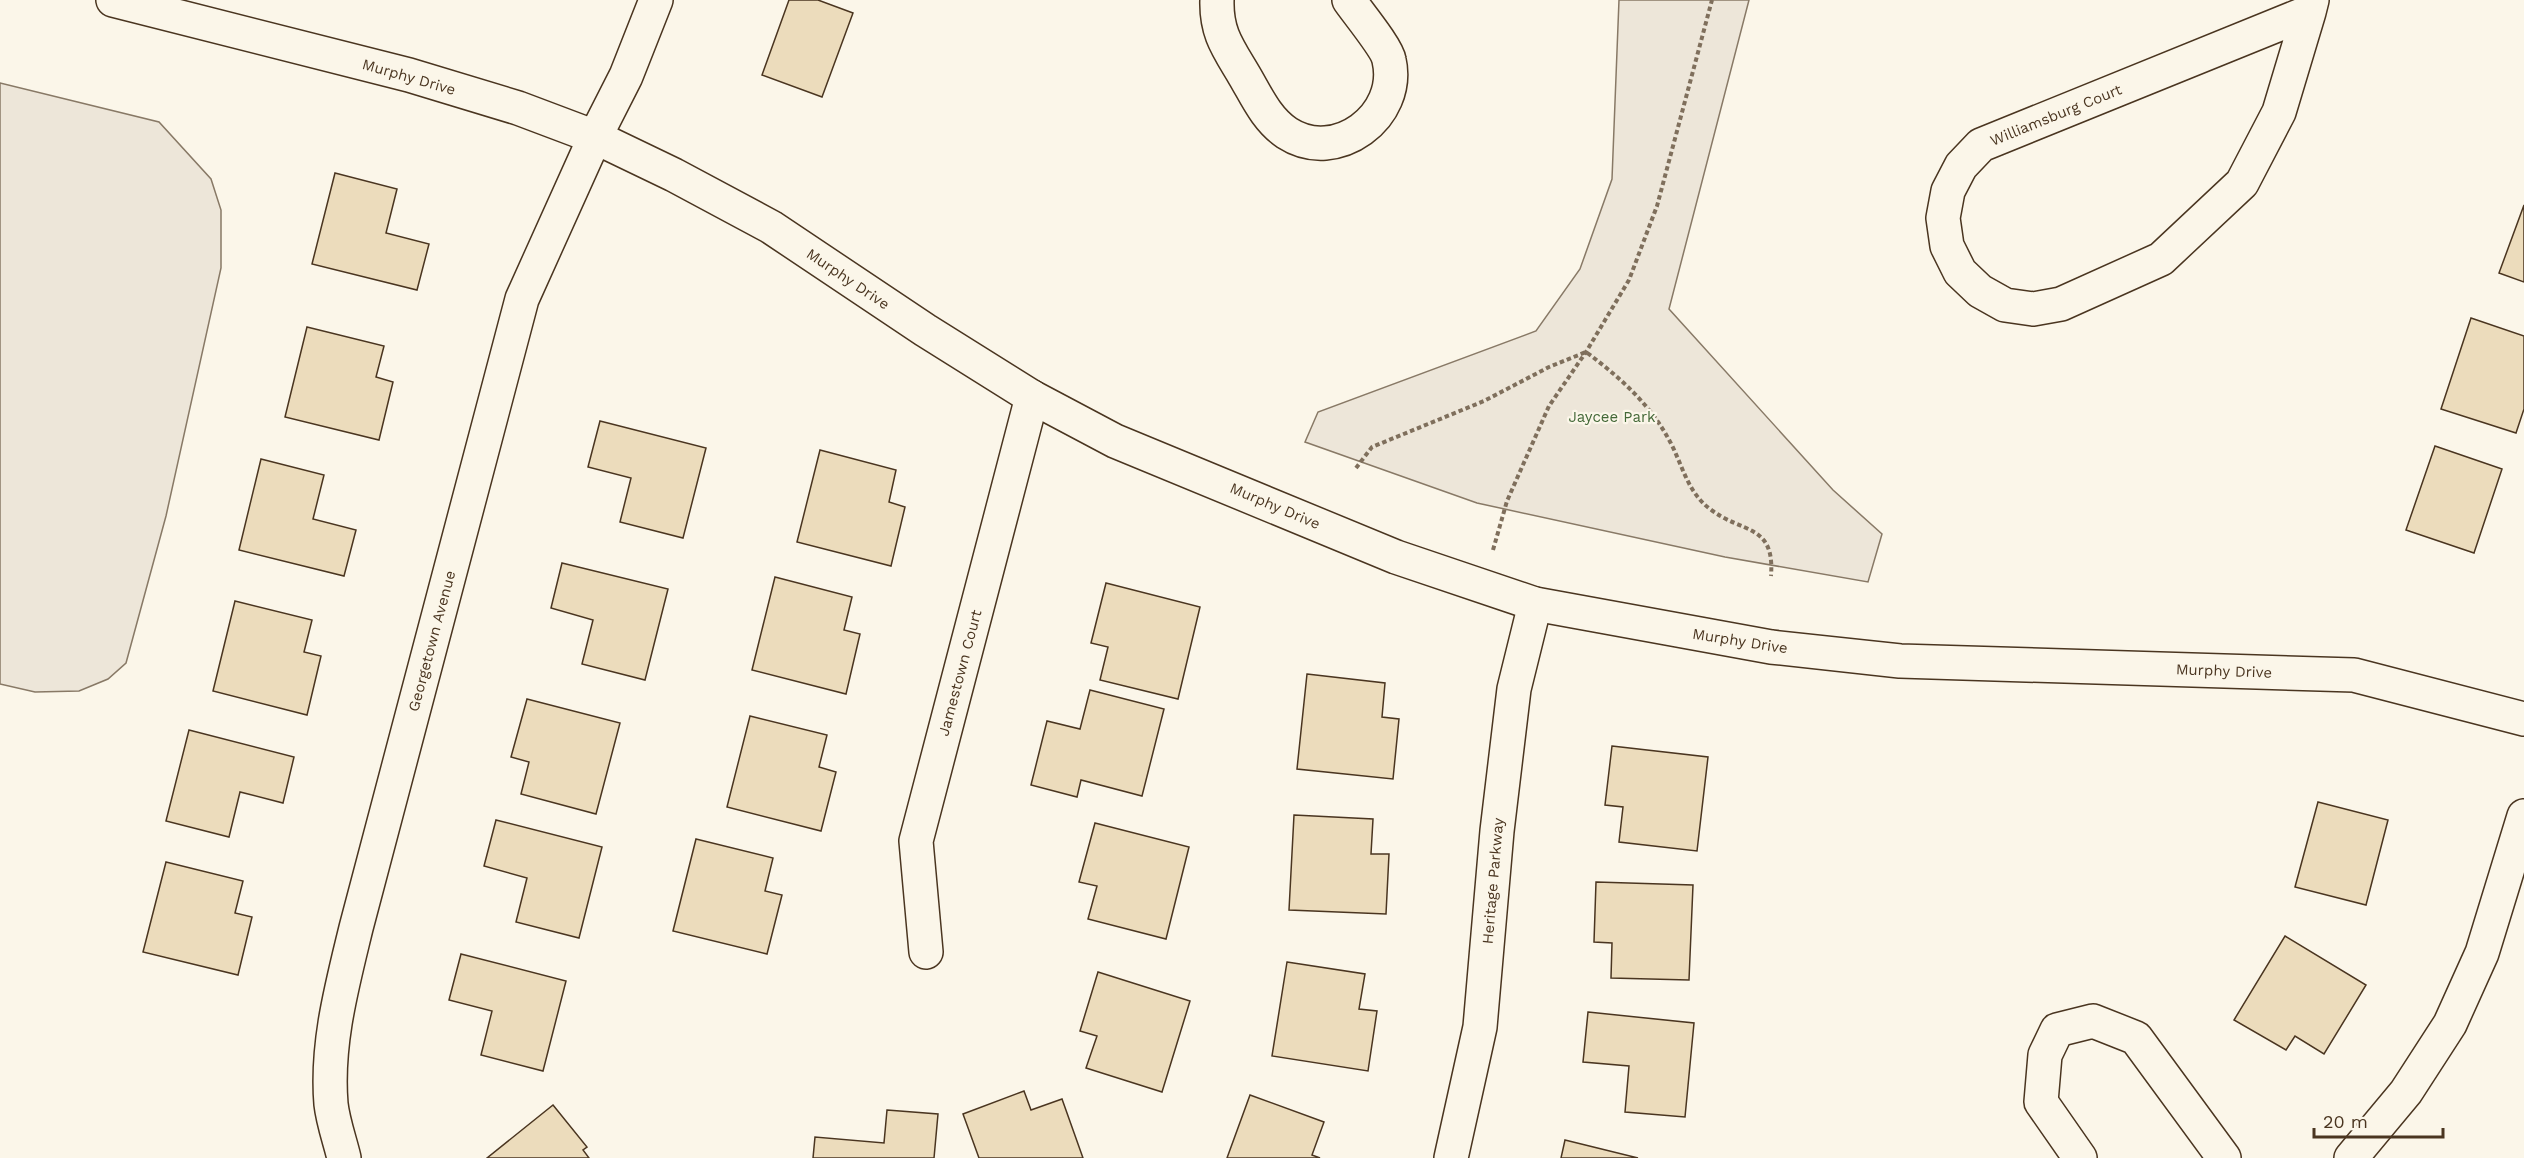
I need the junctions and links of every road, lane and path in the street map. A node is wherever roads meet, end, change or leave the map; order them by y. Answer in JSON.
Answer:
{"nodes":[{"id":1,"x":113,"y":0,"type":"edge"},
{"id":2,"x":656,"y":0,"type":"edge"},
{"id":3,"x":1217,"y":0,"type":"edge"},
{"id":4,"x":1349,"y":0,"type":"edge"},
{"id":5,"x":1712,"y":0,"type":"edge"},
{"id":6,"x":2310,"y":6,"type":"edge"},
{"id":7,"x":595,"y":137,"type":"junction"},
{"id":8,"x":1586,"y":352,"type":"junction"},
{"id":9,"x":1032,"y":397,"type":"junction"},
{"id":10,"x":1356,"y":468,"type":"dead end"},
{"id":11,"x":1491,"y":556,"type":"dead end"},
{"id":12,"x":1771,"y":576,"type":"dead end"},
{"id":13,"x":1535,"y":604,"type":"junction"},
{"id":14,"x":2524,"y":719,"type":"edge"},
{"id":15,"x":2524,"y":816,"type":"edge"},
{"id":16,"x":926,"y":952,"type":"dead end"},
{"id":17,"x":344,"y":1158,"type":"edge"},
{"id":18,"x":1451,"y":1158,"type":"edge"},
{"id":19,"x":2080,"y":1158,"type":"edge"},
{"id":20,"x":2224,"y":1158,"type":"edge"},
{"id":21,"x":2351,"y":1158,"type":"edge"}],
"edges":[{"from":1,"to":7,"type":"street","name":"Murphy Drive"},
{"from":2,"to":7,"type":"street","name":"Georgetown Avenue"},
{"from":3,"to":4,"type":"street"},
{"from":5,"to":8,"type":"path"},
{"from":6,"to":6,"type":"street","name":"Williamsburg Court"},
{"from":7,"to":9,"type":"street","name":"Murphy Drive"},
{"from":7,"to":17,"type":"street","name":"Georgetown Avenue"},
{"from":8,"to":10,"type":"path"},
{"from":8,"to":11,"type":"path"},
{"from":8,"to":12,"type":"path"},
{"from":9,"to":13,"type":"street","name":"Murphy Drive"},
{"from":9,"to":16,"type":"street","name":"Jamestown Court"},
{"from":13,"to":14,"type":"street","name":"Murphy Drive"},
{"from":13,"to":18,"type":"street","name":"Heritage Parkway"},
{"from":15,"to":21,"type":"street"},
{"from":19,"to":20,"type":"street"}]}
